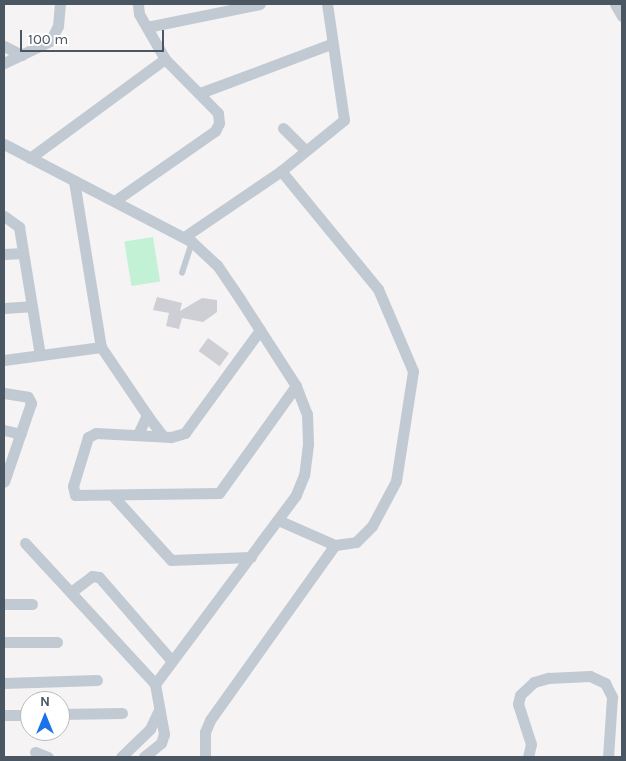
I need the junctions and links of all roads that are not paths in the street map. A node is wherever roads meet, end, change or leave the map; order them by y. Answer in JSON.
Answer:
{"nodes":[{"id":1,"x":60,"y":4,"type":"edge"},
{"id":2,"x":138,"y":4,"type":"edge"},
{"id":3,"x":260,"y":4,"type":"edge"},
{"id":4,"x":327,"y":4,"type":"edge"},
{"id":5,"x":615,"y":4,"type":"edge"},
{"id":6,"x":622,"y":16,"type":"edge"},
{"id":7,"x":147,"y":28,"type":"junction"},
{"id":8,"x":331,"y":44,"type":"junction"},
{"id":9,"x":4,"y":46,"type":"edge"},
{"id":10,"x":22,"y":55,"type":"junction"},
{"id":11,"x":165,"y":59,"type":"junction"},
{"id":12,"x":4,"y":63,"type":"edge"},
{"id":13,"x":200,"y":93,"type":"junction"},
{"id":14,"x":283,"y":128,"type":"dead end"},
{"id":15,"x":4,"y":144,"type":"edge"},
{"id":16,"x":304,"y":149,"type":"junction"},
{"id":17,"x":30,"y":158,"type":"junction"},
{"id":18,"x":281,"y":171,"type":"junction"},
{"id":19,"x":74,"y":181,"type":"junction"},
{"id":20,"x":116,"y":200,"type":"junction"},
{"id":21,"x":4,"y":216,"type":"edge"},
{"id":22,"x":188,"y":240,"type":"junction"},
{"id":23,"x":23,"y":253,"type":"junction"},
{"id":24,"x":4,"y":254,"type":"edge"},
{"id":25,"x":182,"y":273,"type":"dead end"},
{"id":26,"x":30,"y":306,"type":"junction"},
{"id":27,"x":4,"y":308,"type":"edge"},
{"id":28,"x":260,"y":330,"type":"junction"},
{"id":29,"x":101,"y":347,"type":"junction"},
{"id":30,"x":40,"y":355,"type":"junction"},
{"id":31,"x":4,"y":360,"type":"edge"},
{"id":32,"x":296,"y":386,"type":"junction"},
{"id":33,"x":4,"y":393,"type":"edge"},
{"id":34,"x":147,"y":415,"type":"junction"},
{"id":35,"x":4,"y":430,"type":"edge"},
{"id":36,"x":139,"y":432,"type":"junction"},
{"id":37,"x":20,"y":434,"type":"junction"},
{"id":38,"x":163,"y":436,"type":"junction"},
{"id":39,"x":6,"y":470,"type":"edge"},
{"id":40,"x":4,"y":482,"type":"edge"},
{"id":41,"x":113,"y":496,"type":"junction"},
{"id":42,"x":278,"y":520,"type":"junction"},
{"id":43,"x":25,"y":543,"type":"dead end"},
{"id":44,"x":335,"y":545,"type":"junction"},
{"id":45,"x":251,"y":557,"type":"junction"},
{"id":46,"x":71,"y":592,"type":"junction"},
{"id":47,"x":4,"y":604,"type":"edge"},
{"id":48,"x":32,"y":604,"type":"dead end"},
{"id":49,"x":4,"y":642,"type":"edge"},
{"id":50,"x":57,"y":642,"type":"dead end"},
{"id":51,"x":172,"y":661,"type":"junction"},
{"id":52,"x":97,"y":680,"type":"dead end"},
{"id":53,"x":4,"y":683,"type":"edge"},
{"id":54,"x":155,"y":684,"type":"junction"},
{"id":55,"x":159,"y":710,"type":"junction"},
{"id":56,"x":122,"y":713,"type":"dead end"},
{"id":57,"x":70,"y":714,"type":"edge"},
{"id":58,"x":4,"y":715,"type":"edge"},
{"id":59,"x":20,"y":715,"type":"edge"},
{"id":60,"x":131,"y":744,"type":"junction"},
{"id":61,"x":35,"y":752,"type":"dead end"},
{"id":62,"x":145,"y":756,"type":"edge"},
{"id":63,"x":48,"y":757,"type":"edge"},
{"id":64,"x":121,"y":757,"type":"edge"},
{"id":65,"x":205,"y":757,"type":"edge"},
{"id":66,"x":528,"y":757,"type":"edge"},
{"id":67,"x":608,"y":757,"type":"edge"}],
"edges":[{"from":1,"to":10,"type":"street"},
{"from":2,"to":7,"type":"street"},
{"from":3,"to":7,"type":"street"},
{"from":4,"to":8,"type":"street"},
{"from":5,"to":6,"type":"street"},
{"from":7,"to":11,"type":"street"},
{"from":8,"to":13,"type":"street"},
{"from":8,"to":16,"type":"street"},
{"from":9,"to":10,"type":"street"},
{"from":10,"to":12,"type":"street"},
{"from":11,"to":13,"type":"street"},
{"from":11,"to":17,"type":"street"},
{"from":13,"to":20,"type":"street"},
{"from":14,"to":16,"type":"street"},
{"from":15,"to":17,"type":"street"},
{"from":16,"to":18,"type":"street"},
{"from":17,"to":19,"type":"street"},
{"from":18,"to":22,"type":"street"},
{"from":18,"to":44,"type":"street"},
{"from":19,"to":20,"type":"street"},
{"from":19,"to":29,"type":"street"},
{"from":20,"to":22,"type":"street"},
{"from":21,"to":23,"type":"street"},
{"from":22,"to":25,"type":"lane"},
{"from":22,"to":28,"type":"street"},
{"from":23,"to":24,"type":"street"},
{"from":23,"to":26,"type":"street"},
{"from":26,"to":27,"type":"street"},
{"from":26,"to":30,"type":"street"},
{"from":28,"to":32,"type":"street"},
{"from":28,"to":38,"type":"street"},
{"from":29,"to":30,"type":"street"},
{"from":29,"to":34,"type":"street"},
{"from":30,"to":31,"type":"street"},
{"from":32,"to":41,"type":"street"},
{"from":32,"to":42,"type":"street"},
{"from":33,"to":37,"type":"street"},
{"from":34,"to":36,"type":"street"},
{"from":34,"to":38,"type":"street"},
{"from":35,"to":37,"type":"street"},
{"from":36,"to":38,"type":"street"},
{"from":36,"to":41,"type":"street"},
{"from":37,"to":39,"type":"street"},
{"from":39,"to":40,"type":"street"},
{"from":41,"to":45,"type":"street"},
{"from":42,"to":44,"type":"street"},
{"from":42,"to":45,"type":"street"},
{"from":43,"to":46,"type":"street"},
{"from":44,"to":65,"type":"street"},
{"from":45,"to":51,"type":"street"},
{"from":46,"to":51,"type":"street"},
{"from":46,"to":54,"type":"street"},
{"from":47,"to":48,"type":"street"},
{"from":49,"to":50,"type":"street"},
{"from":51,"to":54,"type":"street"},
{"from":52,"to":53,"type":"street"},
{"from":54,"to":55,"type":"street"},
{"from":55,"to":60,"type":"street"},
{"from":55,"to":62,"type":"street"},
{"from":56,"to":57,"type":"street"},
{"from":58,"to":59,"type":"street"},
{"from":60,"to":62,"type":"street"},
{"from":60,"to":64,"type":"street"},
{"from":61,"to":63,"type":"street"},
{"from":66,"to":67,"type":"street"}]}
